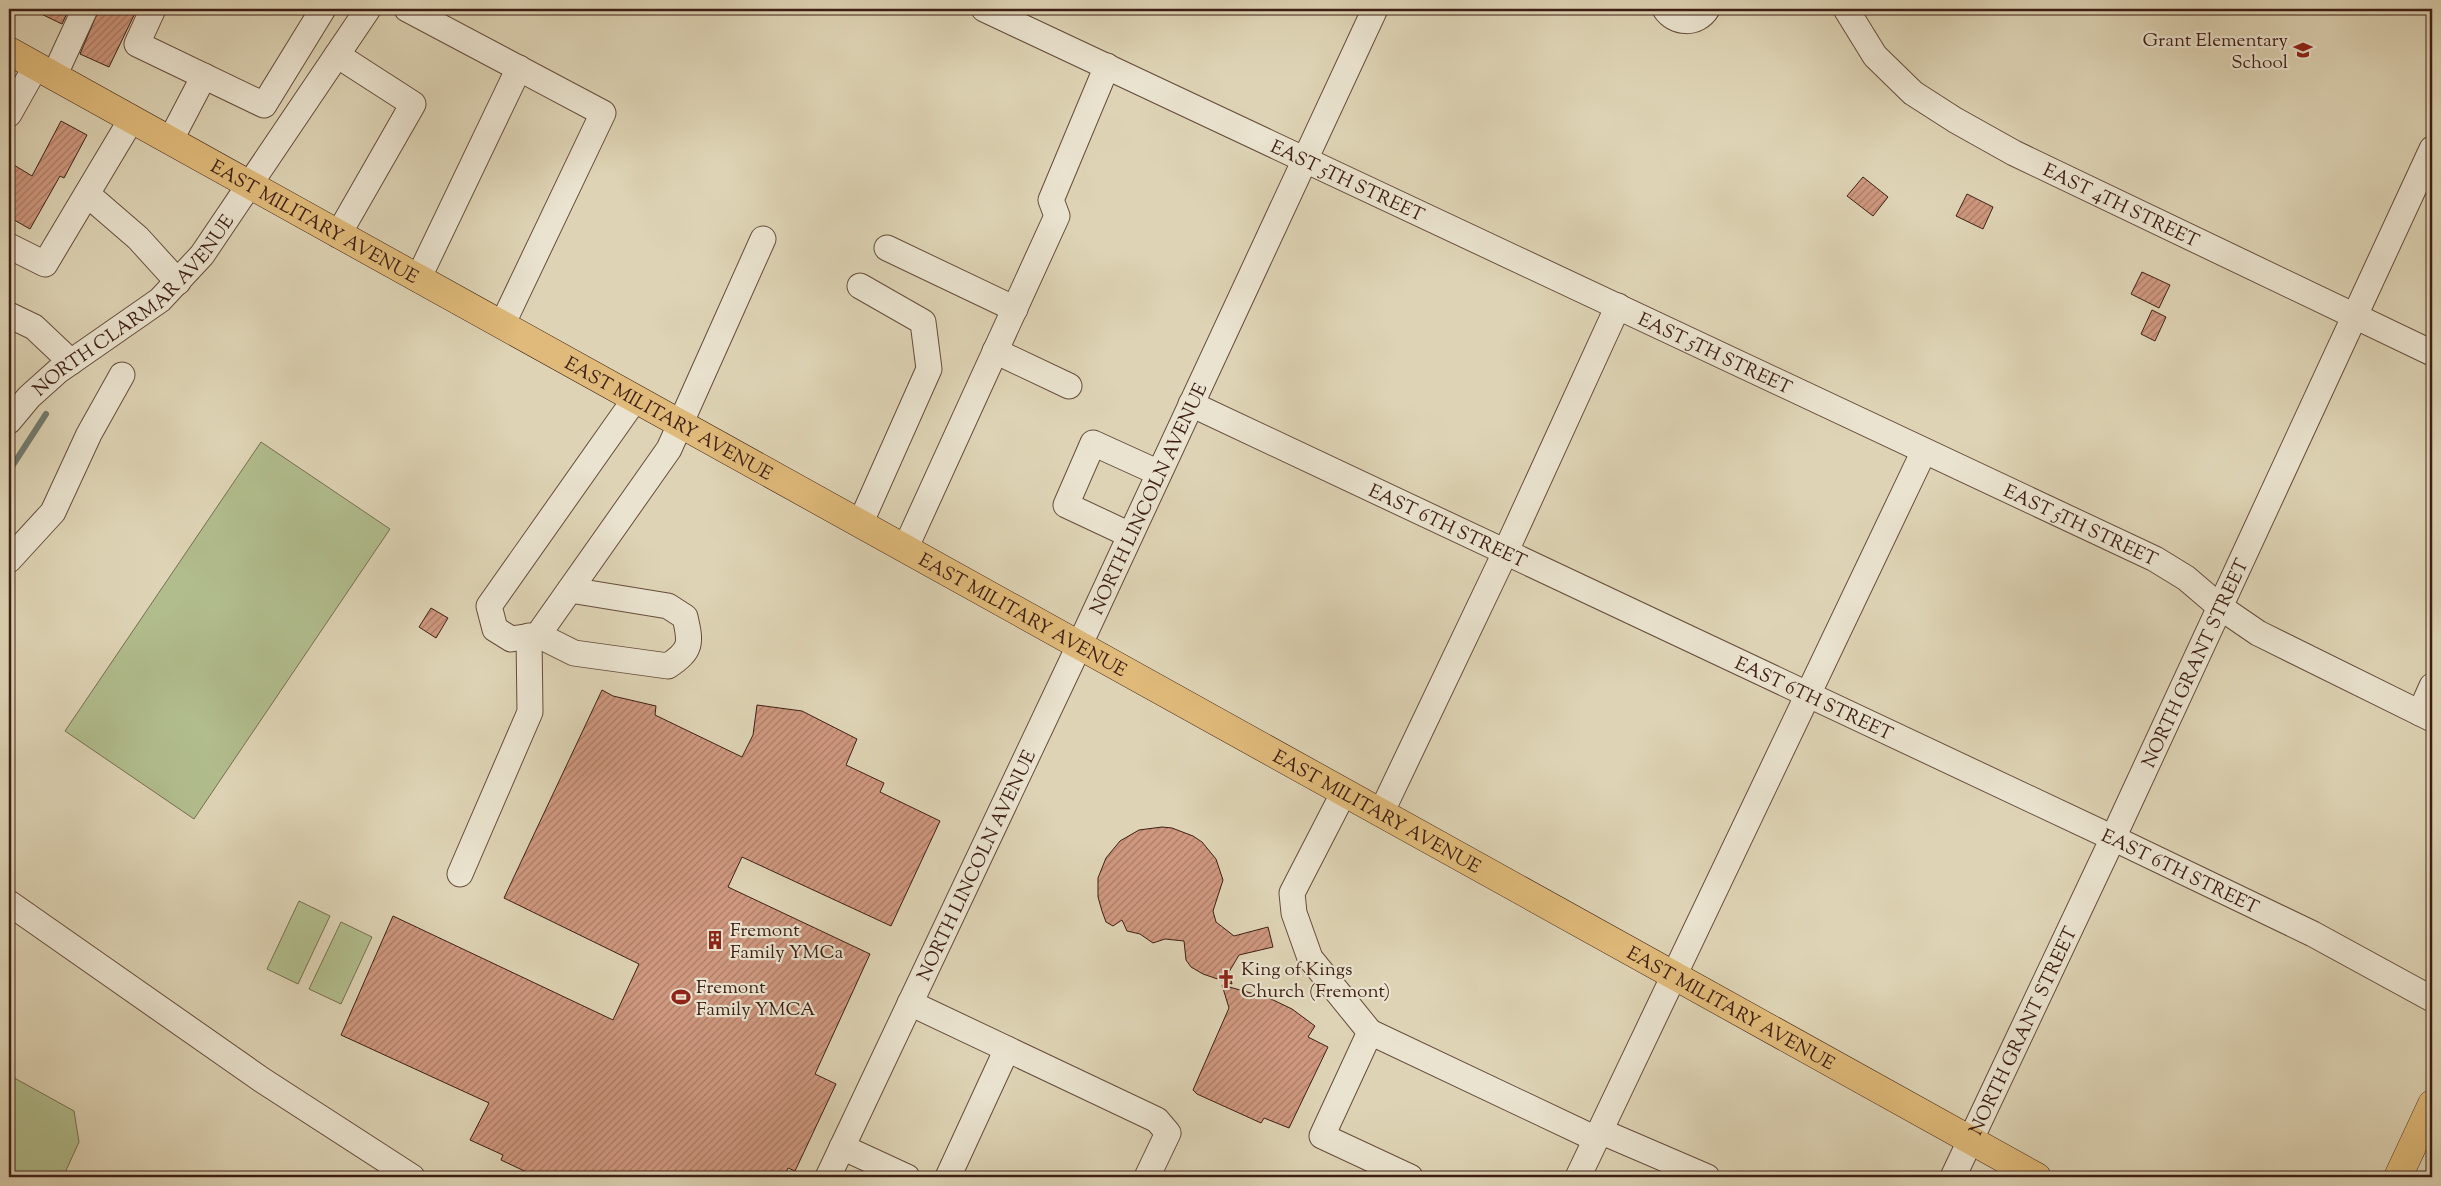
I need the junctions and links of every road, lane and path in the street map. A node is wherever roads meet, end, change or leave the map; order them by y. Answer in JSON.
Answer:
{"nodes":[{"id":1,"x":85,"y":9,"type":"edge"},
{"id":2,"x":153,"y":9,"type":"edge"},
{"id":3,"x":323,"y":9,"type":"edge"},
{"id":4,"x":407,"y":9,"type":"edge"},
{"id":5,"x":1375,"y":9,"type":"edge"},
{"id":6,"x":1665,"y":9,"type":"edge"},
{"id":7,"x":1707,"y":9,"type":"edge"},
{"id":8,"x":1846,"y":9,"type":"edge"},
{"id":9,"x":362,"y":10,"type":"edge"},
{"id":10,"x":997,"y":11,"type":"edge"},
{"id":11,"x":9,"y":51,"type":"edge"},
{"id":12,"x":337,"y":55,"type":"junction"},
{"id":13,"x":1107,"y":66,"type":"junction"},
{"id":14,"x":519,"y":68,"type":"junction"},
{"id":15,"x":46,"y":71,"type":"junction"},
{"id":16,"x":204,"y":76,"type":"junction"},
{"id":17,"x":11,"y":106,"type":"edge"},
{"id":18,"x":131,"y":120,"type":"junction"},
{"id":19,"x":170,"y":141,"type":"junction"},
{"id":20,"x":2432,"y":149,"type":"edge"},
{"id":21,"x":1305,"y":159,"type":"junction"},
{"id":22,"x":250,"y":186,"type":"junction"},
{"id":23,"x":87,"y":194,"type":"junction"},
{"id":24,"x":338,"y":235,"type":"junction"},
{"id":25,"x":764,"y":239,"type":"dead end"},
{"id":26,"x":9,"y":246,"type":"edge"},
{"id":27,"x":887,"y":248,"type":"dead end"},
{"id":28,"x":418,"y":279,"type":"junction"},
{"id":29,"x":178,"y":282,"type":"junction"},
{"id":30,"x":860,"y":286,"type":"dead end"},
{"id":31,"x":1618,"y":306,"type":"junction"},
{"id":32,"x":1015,"y":309,"type":"junction"},
{"id":33,"x":9,"y":315,"type":"edge"},
{"id":34,"x":2353,"y":317,"type":"junction"},
{"id":35,"x":502,"y":325,"type":"junction"},
{"id":36,"x":996,"y":351,"type":"junction"},
{"id":37,"x":2432,"y":353,"type":"edge"},
{"id":38,"x":71,"y":362,"type":"junction"},
{"id":39,"x":122,"y":375,"type":"dead end"},
{"id":40,"x":1069,"y":386,"type":"dead end"},
{"id":41,"x":635,"y":399,"type":"junction"},
{"id":42,"x":1191,"y":404,"type":"junction"},
{"id":43,"x":9,"y":421,"type":"edge"},
{"id":44,"x":679,"y":424,"type":"junction"},
{"id":45,"x":1924,"y":451,"type":"junction"},
{"id":46,"x":1159,"y":473,"type":"junction"},
{"id":47,"x":860,"y":524,"type":"junction"},
{"id":48,"x":1130,"y":536,"type":"junction"},
{"id":49,"x":905,"y":549,"type":"junction"},
{"id":50,"x":1505,"y":553,"type":"junction"},
{"id":51,"x":9,"y":560,"type":"edge"},
{"id":52,"x":570,"y":590,"type":"junction"},
{"id":53,"x":2220,"y":607,"type":"junction"},
{"id":54,"x":533,"y":636,"type":"junction"},
{"id":55,"x":1079,"y":646,"type":"junction"},
{"id":56,"x":2432,"y":686,"type":"edge"},
{"id":57,"x":1810,"y":694,"type":"junction"},
{"id":58,"x":2426,"y":716,"type":"edge"},
{"id":59,"x":1344,"y":792,"type":"junction"},
{"id":60,"x":1381,"y":813,"type":"junction"},
{"id":61,"x":2113,"y":838,"type":"junction"},
{"id":62,"x":460,"y":874,"type":"dead end"},
{"id":63,"x":9,"y":903,"type":"edge"},
{"id":64,"x":1675,"y":974,"type":"junction"},
{"id":65,"x":2432,"y":999,"type":"edge"},
{"id":66,"x":910,"y":1002,"type":"junction"},
{"id":67,"x":1370,"y":1032,"type":"junction"},
{"id":68,"x":1007,"y":1049,"type":"junction"},
{"id":69,"x":2432,"y":1104,"type":"edge"},
{"id":70,"x":1598,"y":1135,"type":"junction"},
{"id":71,"x":1970,"y":1140,"type":"junction"},
{"id":72,"x":842,"y":1147,"type":"junction"},
{"id":73,"x":412,"y":1177,"type":"edge"},
{"id":74,"x":828,"y":1177,"type":"edge"},
{"id":75,"x":907,"y":1177,"type":"edge"},
{"id":76,"x":948,"y":1177,"type":"edge"},
{"id":77,"x":1147,"y":1177,"type":"edge"},
{"id":78,"x":1410,"y":1177,"type":"edge"},
{"id":79,"x":1578,"y":1177,"type":"edge"},
{"id":80,"x":1707,"y":1177,"type":"edge"},
{"id":81,"x":1953,"y":1177,"type":"edge"},
{"id":82,"x":2037,"y":1177,"type":"edge"},
{"id":83,"x":2398,"y":1177,"type":"edge"}],
"edges":[{"from":1,"to":15,"type":"street"},
{"from":2,"to":16,"type":"street"},
{"from":3,"to":16,"type":"street"},
{"from":4,"to":14,"type":"street"},
{"from":5,"to":21,"type":"street","name":"NORTH LINCOLN AVENUE"},
{"from":6,"to":7,"type":"street"},
{"from":8,"to":34,"type":"street","name":"EAST 4TH STREET"},
{"from":9,"to":12,"type":"street","name":"NORTH CLARMAR AVENUE"},
{"from":10,"to":13,"type":"street","name":"EAST 5TH STREET"},
{"from":11,"to":15,"type":"main road","name":"EAST MILITARY AVENUE"},
{"from":12,"to":22,"type":"street","name":"NORTH CLARMAR AVENUE"},
{"from":12,"to":24,"type":"street"},
{"from":13,"to":21,"type":"street","name":"EAST 5TH STREET"},
{"from":13,"to":32,"type":"street"},
{"from":14,"to":28,"type":"street"},
{"from":14,"to":35,"type":"street"},
{"from":15,"to":17,"type":"street"},
{"from":15,"to":18,"type":"main road","name":"EAST MILITARY AVENUE"},
{"from":16,"to":19,"type":"street"},
{"from":18,"to":19,"type":"main road","name":"EAST MILITARY AVENUE"},
{"from":18,"to":23,"type":"street"},
{"from":19,"to":22,"type":"main road","name":"EAST MILITARY AVENUE"},
{"from":20,"to":34,"type":"street","name":"NORTH GRANT STREET"},
{"from":21,"to":31,"type":"street","name":"EAST 5TH STREET"},
{"from":21,"to":42,"type":"street","name":"NORTH LINCOLN AVENUE"},
{"from":22,"to":24,"type":"main road","name":"EAST MILITARY AVENUE"},
{"from":22,"to":29,"type":"street","name":"NORTH CLARMAR AVENUE"},
{"from":23,"to":26,"type":"street"},
{"from":23,"to":29,"type":"street"},
{"from":24,"to":28,"type":"main road","name":"EAST MILITARY AVENUE"},
{"from":25,"to":44,"type":"street"},
{"from":27,"to":32,"type":"street"},
{"from":28,"to":35,"type":"main road","name":"EAST MILITARY AVENUE"},
{"from":29,"to":38,"type":"street","name":"NORTH CLARMAR AVENUE"},
{"from":30,"to":47,"type":"street"},
{"from":31,"to":45,"type":"street","name":"EAST 5TH STREET"},
{"from":31,"to":50,"type":"street"},
{"from":32,"to":36,"type":"street"},
{"from":33,"to":38,"type":"street"},
{"from":34,"to":37,"type":"street","name":"EAST 4TH STREET"},
{"from":34,"to":53,"type":"street","name":"NORTH GRANT STREET"},
{"from":35,"to":41,"type":"main road","name":"EAST MILITARY AVENUE"},
{"from":36,"to":40,"type":"street"},
{"from":36,"to":49,"type":"street"},
{"from":38,"to":43,"type":"street","name":"NORTH CLARMAR AVENUE"},
{"from":39,"to":51,"type":"street"},
{"from":41,"to":44,"type":"main road","name":"EAST MILITARY AVENUE"},
{"from":41,"to":54,"type":"street"},
{"from":42,"to":46,"type":"street","name":"NORTH LINCOLN AVENUE"},
{"from":42,"to":50,"type":"street","name":"EAST 6TH STREET"},
{"from":44,"to":47,"type":"main road","name":"EAST MILITARY AVENUE"},
{"from":44,"to":52,"type":"street"},
{"from":45,"to":53,"type":"street","name":"EAST 5TH STREET"},
{"from":45,"to":57,"type":"street"},
{"from":46,"to":48,"type":"street","name":"NORTH LINCOLN AVENUE"},
{"from":46,"to":48,"type":"street"},
{"from":47,"to":49,"type":"main road","name":"EAST MILITARY AVENUE"},
{"from":48,"to":55,"type":"street","name":"NORTH LINCOLN AVENUE"},
{"from":49,"to":55,"type":"main road","name":"EAST MILITARY AVENUE"},
{"from":50,"to":57,"type":"street","name":"EAST 6TH STREET"},
{"from":50,"to":60,"type":"street"},
{"from":52,"to":54,"type":"street"},
{"from":52,"to":54,"type":"street"},
{"from":53,"to":58,"type":"street","name":"EAST 5TH STREET"},
{"from":53,"to":61,"type":"street","name":"NORTH GRANT STREET"},
{"from":54,"to":62,"type":"street"},
{"from":55,"to":59,"type":"main road","name":"EAST MILITARY AVENUE"},
{"from":55,"to":66,"type":"street","name":"NORTH LINCOLN AVENUE"},
{"from":56,"to":58,"type":"street"},
{"from":57,"to":61,"type":"street","name":"EAST 6TH STREET"},
{"from":57,"to":64,"type":"street"},
{"from":59,"to":60,"type":"main road","name":"EAST MILITARY AVENUE"},
{"from":59,"to":67,"type":"street"},
{"from":60,"to":64,"type":"main road","name":"EAST MILITARY AVENUE"},
{"from":61,"to":65,"type":"street","name":"EAST 6TH STREET"},
{"from":61,"to":71,"type":"street","name":"NORTH GRANT STREET"},
{"from":63,"to":73,"type":"street"},
{"from":64,"to":70,"type":"street"},
{"from":64,"to":71,"type":"main road","name":"EAST MILITARY AVENUE"},
{"from":66,"to":68,"type":"street"},
{"from":66,"to":72,"type":"street","name":"NORTH LINCOLN AVENUE"},
{"from":67,"to":70,"type":"street"},
{"from":67,"to":78,"type":"street"},
{"from":68,"to":76,"type":"street"},
{"from":68,"to":77,"type":"street"},
{"from":69,"to":83,"type":"main road"},
{"from":70,"to":79,"type":"street"},
{"from":70,"to":80,"type":"street"},
{"from":71,"to":81,"type":"street","name":"NORTH GRANT STREET"},
{"from":71,"to":82,"type":"main road","name":"EAST MILITARY AVENUE"},
{"from":72,"to":74,"type":"street","name":"NORTH LINCOLN AVENUE"},
{"from":72,"to":75,"type":"street"}]}
